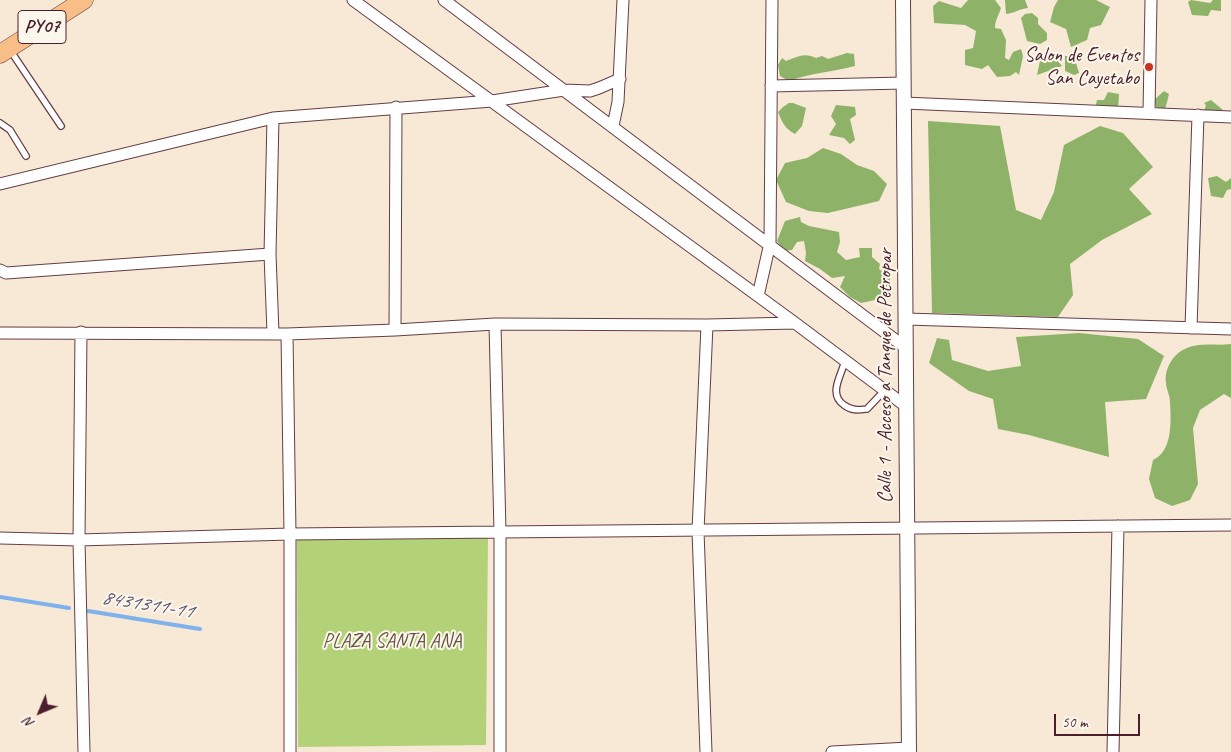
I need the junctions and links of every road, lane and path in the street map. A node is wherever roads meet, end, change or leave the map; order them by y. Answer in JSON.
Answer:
{"nodes":[{"id":1,"x":84,"y":0,"type":"edge"},
{"id":2,"x":353,"y":0,"type":"edge"},
{"id":3,"x":444,"y":0,"type":"edge"},
{"id":4,"x":623,"y":0,"type":"edge"},
{"id":5,"x":772,"y":0,"type":"edge"},
{"id":6,"x":903,"y":0,"type":"edge"},
{"id":7,"x":1151,"y":0,"type":"edge"},
{"id":8,"x":4,"y":51,"type":"edge"},
{"id":9,"x":620,"y":79,"type":"junction"},
{"id":10,"x":904,"y":83,"type":"junction"},
{"id":11,"x":771,"y":86,"type":"junction"},
{"id":12,"x":564,"y":90,"type":"junction"},
{"id":13,"x":492,"y":101,"type":"junction"},
{"id":14,"x":904,"y":103,"type":"junction"},
{"id":15,"x":396,"y":107,"type":"junction"},
{"id":16,"x":1148,"y":113,"type":"junction"},
{"id":17,"x":1198,"y":115,"type":"junction"},
{"id":18,"x":1231,"y":117,"type":"edge"},
{"id":19,"x":273,"y":118,"type":"junction"},
{"id":20,"x":0,"y":123,"type":"edge"},
{"id":21,"x":61,"y":126,"type":"dead end"},
{"id":22,"x":613,"y":126,"type":"junction"},
{"id":23,"x":26,"y":156,"type":"dead end"},
{"id":24,"x":0,"y":184,"type":"edge"},
{"id":25,"x":770,"y":243,"type":"junction"},
{"id":26,"x":270,"y":254,"type":"junction"},
{"id":27,"x":0,"y":270,"type":"edge"},
{"id":28,"x":758,"y":296,"type":"junction"},
{"id":29,"x":906,"y":319,"type":"junction"},
{"id":30,"x":795,"y":323,"type":"junction"},
{"id":31,"x":495,"y":324,"type":"junction"},
{"id":32,"x":707,"y":325,"type":"junction"},
{"id":33,"x":1191,"y":328,"type":"junction"},
{"id":34,"x":395,"y":330,"type":"junction"},
{"id":35,"x":1231,"y":330,"type":"edge"},
{"id":36,"x":81,"y":332,"type":"junction"},
{"id":37,"x":0,"y":333,"type":"edge"},
{"id":38,"x":273,"y":333,"type":"junction"},
{"id":39,"x":287,"y":334,"type":"junction"},
{"id":40,"x":906,"y":348,"type":"junction"},
{"id":41,"x":845,"y":361,"type":"junction"},
{"id":42,"x":884,"y":391,"type":"junction"},
{"id":43,"x":907,"y":407,"type":"junction"},
{"id":44,"x":1231,"y":525,"type":"edge"},
{"id":45,"x":1118,"y":526,"type":"junction"},
{"id":46,"x":908,"y":529,"type":"junction"},
{"id":47,"x":698,"y":531,"type":"junction"},
{"id":48,"x":500,"y":532,"type":"junction"},
{"id":49,"x":290,"y":534,"type":"junction"},
{"id":50,"x":0,"y":538,"type":"edge"},
{"id":51,"x":79,"y":540,"type":"junction"},
{"id":52,"x":909,"y":750,"type":"edge"},
{"id":53,"x":84,"y":752,"type":"edge"},
{"id":54,"x":290,"y":752,"type":"edge"},
{"id":55,"x":500,"y":752,"type":"edge"},
{"id":56,"x":706,"y":752,"type":"edge"},
{"id":57,"x":832,"y":752,"type":"edge"},
{"id":58,"x":1113,"y":752,"type":"edge"}],
"edges":[{"from":1,"to":8,"type":"highway","number":"PY07"},
{"from":2,"to":13,"type":"street"},
{"from":3,"to":12,"type":"street"},
{"from":4,"to":9,"type":"street"},
{"from":5,"to":11,"type":"street"},
{"from":6,"to":10,"type":"street","name":"Calle 1 - Acceso a Tanque de Petropar"},
{"from":7,"to":16,"type":"street"},
{"from":8,"to":21,"type":"lane"},
{"from":9,"to":12,"type":"street"},
{"from":9,"to":22,"type":"street"},
{"from":10,"to":11,"type":"street"},
{"from":10,"to":14,"type":"street","name":"Calle 1 - Acceso a Tanque de Petropar"},
{"from":11,"to":25,"type":"street"},
{"from":12,"to":13,"type":"street"},
{"from":12,"to":22,"type":"street"},
{"from":13,"to":15,"type":"street"},
{"from":13,"to":28,"type":"street"},
{"from":14,"to":16,"type":"street"},
{"from":14,"to":29,"type":"street","name":"Calle 1 - Acceso a Tanque de Petropar"},
{"from":15,"to":19,"type":"street"},
{"from":15,"to":34,"type":"street"},
{"from":16,"to":17,"type":"street"},
{"from":17,"to":18,"type":"street"},
{"from":17,"to":33,"type":"street"},
{"from":19,"to":24,"type":"street"},
{"from":19,"to":26,"type":"street"},
{"from":20,"to":23,"type":"lane"},
{"from":22,"to":25,"type":"street"},
{"from":25,"to":28,"type":"street"},
{"from":25,"to":40,"type":"street"},
{"from":26,"to":27,"type":"street"},
{"from":26,"to":38,"type":"street"},
{"from":28,"to":30,"type":"street"},
{"from":29,"to":33,"type":"street"},
{"from":29,"to":40,"type":"street","name":"Calle 1 - Acceso a Tanque de Petropar"},
{"from":30,"to":32,"type":"street"},
{"from":30,"to":41,"type":"street"},
{"from":31,"to":32,"type":"street"},
{"from":31,"to":34,"type":"street"},
{"from":31,"to":48,"type":"street"},
{"from":32,"to":47,"type":"street"},
{"from":33,"to":35,"type":"street"},
{"from":34,"to":39,"type":"street"},
{"from":36,"to":37,"type":"street"},
{"from":36,"to":38,"type":"street"},
{"from":36,"to":51,"type":"street"},
{"from":38,"to":39,"type":"street"},
{"from":39,"to":49,"type":"street"},
{"from":40,"to":43,"type":"street","name":"Calle 1 - Acceso a Tanque de Petropar"},
{"from":41,"to":42,"type":"street"},
{"from":41,"to":42,"type":"lane"},
{"from":42,"to":43,"type":"street"},
{"from":43,"to":46,"type":"street","name":"Calle 1 - Acceso a Tanque de Petropar"},
{"from":44,"to":45,"type":"street"},
{"from":45,"to":46,"type":"street"},
{"from":45,"to":58,"type":"street"},
{"from":46,"to":47,"type":"street"},
{"from":46,"to":52,"type":"street","name":"Calle 1 - Acceso a Tanque de Petropar"},
{"from":47,"to":48,"type":"street"},
{"from":47,"to":56,"type":"street"},
{"from":48,"to":49,"type":"street"},
{"from":48,"to":55,"type":"street"},
{"from":49,"to":51,"type":"street"},
{"from":49,"to":54,"type":"street"},
{"from":50,"to":51,"type":"street"},
{"from":51,"to":53,"type":"street"},
{"from":52,"to":57,"type":"street"}]}
